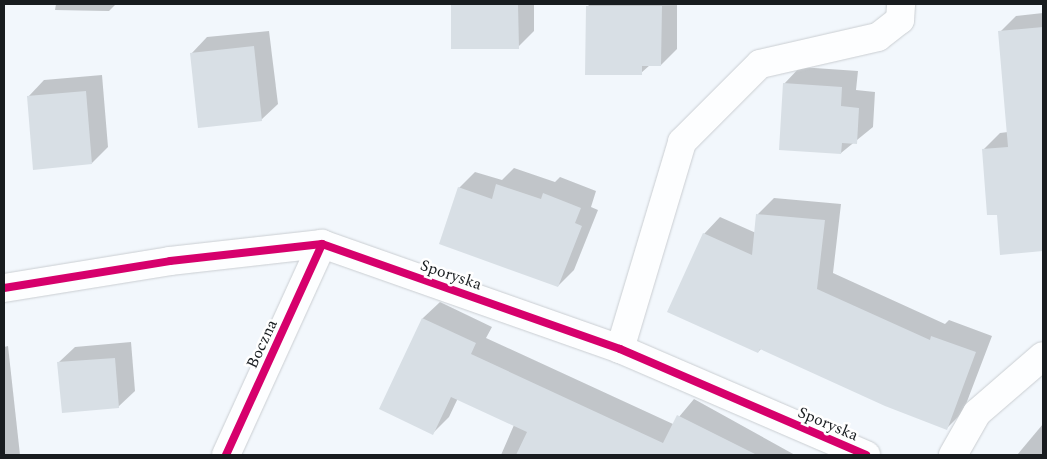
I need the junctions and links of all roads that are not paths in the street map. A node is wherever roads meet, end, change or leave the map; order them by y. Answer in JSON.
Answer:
{"nodes":[{"id":1,"x":901,"y":4,"type":"edge"},
{"id":2,"x":322,"y":244,"type":"junction"},
{"id":3,"x":4,"y":288,"type":"edge"},
{"id":4,"x":620,"y":349,"type":"junction"},
{"id":5,"x":1043,"y":356,"type":"edge"},
{"id":6,"x":226,"y":455,"type":"edge"},
{"id":7,"x":866,"y":455,"type":"edge"},
{"id":8,"x":952,"y":455,"type":"edge"}],
"edges":[{"from":1,"to":4,"type":"street"},
{"from":2,"to":3,"type":"street","name":"Sporyska"},
{"from":2,"to":4,"type":"street","name":"Sporyska"},
{"from":2,"to":6,"type":"street","name":"Boczna"},
{"from":4,"to":7,"type":"street","name":"Sporyska"},
{"from":5,"to":8,"type":"street"}]}
